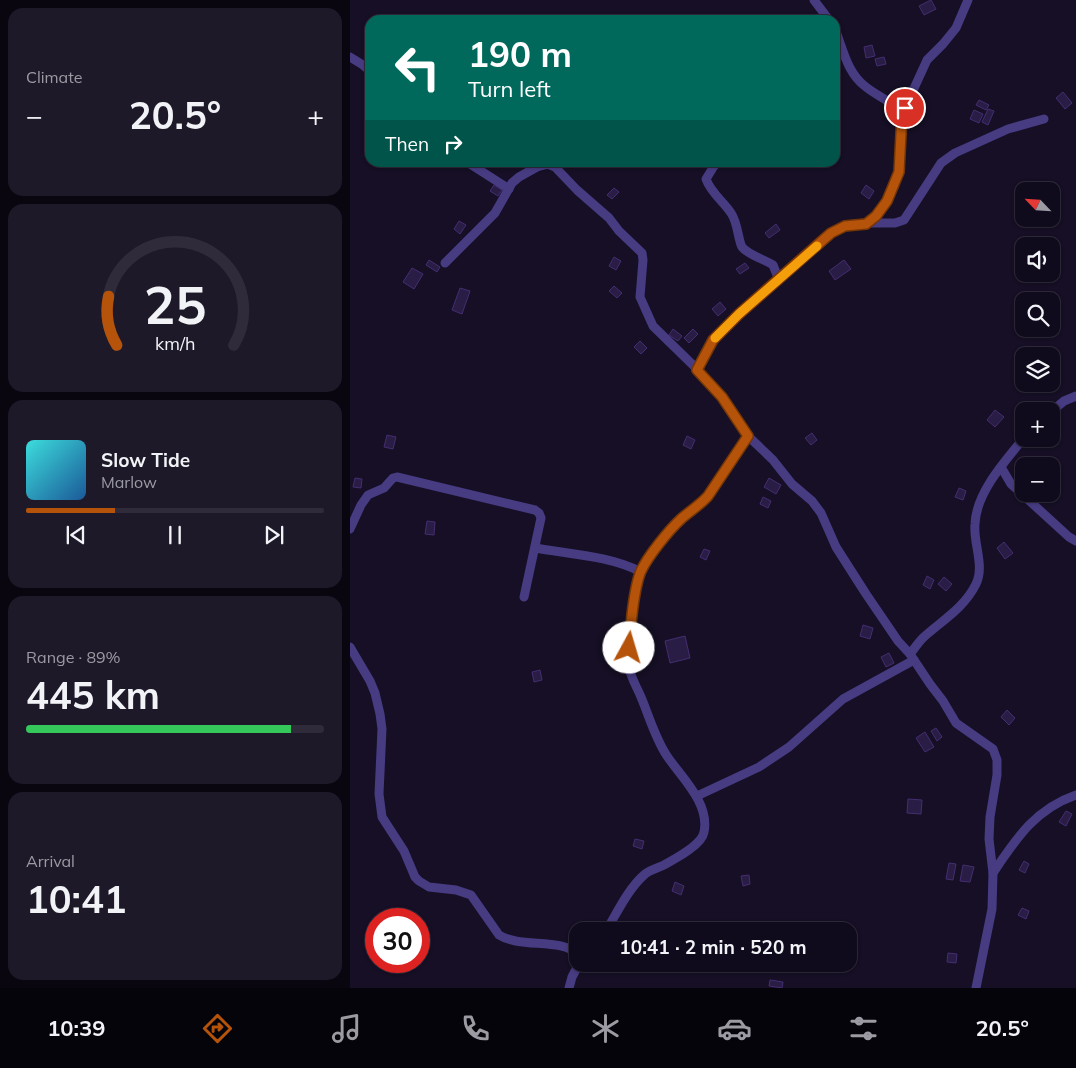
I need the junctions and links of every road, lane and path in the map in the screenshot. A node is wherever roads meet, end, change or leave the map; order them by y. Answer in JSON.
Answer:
{"nodes":[{"id":1,"x":814,"y":0,"type":"edge"},
{"id":2,"x":968,"y":0,"type":"edge"},
{"id":3,"x":825,"y":15,"type":"edge"},
{"id":4,"x":840,"y":44,"type":"edge"},
{"id":5,"x":350,"y":57,"type":"edge"},
{"id":6,"x":845,"y":59,"type":"junction"},
{"id":7,"x":840,"y":60,"type":"edge"},
{"id":8,"x":365,"y":67,"type":"edge"},
{"id":9,"x":902,"y":115,"type":"junction"},
{"id":10,"x":1044,"y":119,"type":"dead end"},
{"id":11,"x":476,"y":167,"type":"edge"},
{"id":12,"x":537,"y":167,"type":"edge"},
{"id":13,"x":555,"y":167,"type":"edge"},
{"id":14,"x":713,"y":167,"type":"edge"},
{"id":15,"x":509,"y":189,"type":"junction"},
{"id":16,"x":866,"y":224,"type":"junction"},
{"id":17,"x":445,"y":263,"type":"dead end"},
{"id":18,"x":779,"y":280,"type":"junction"},
{"id":19,"x":697,"y":370,"type":"junction"},
{"id":20,"x":1076,"y":396,"type":"edge"},
{"id":21,"x":1060,"y":404,"type":"edge"},
{"id":22,"x":748,"y":436,"type":"junction"},
{"id":23,"x":1017,"y":447,"type":"edge"},
{"id":24,"x":1001,"y":467,"type":"junction"},
{"id":25,"x":350,"y":529,"type":"edge"},
{"id":26,"x":1076,"y":541,"type":"edge"},
{"id":27,"x":535,"y":548,"type":"junction"},
{"id":28,"x":641,"y":572,"type":"junction"},
{"id":29,"x":524,"y":597,"type":"dead end"},
{"id":30,"x":350,"y":647,"type":"edge"},
{"id":31,"x":912,"y":657,"type":"junction"},
{"id":32,"x":697,"y":796,"type":"junction"},
{"id":33,"x":1076,"y":796,"type":"edge"},
{"id":34,"x":993,"y":873,"type":"junction"},
{"id":35,"x":612,"y":922,"type":"edge"},
{"id":36,"x":569,"y":948,"type":"edge"},
{"id":37,"x":575,"y":972,"type":"edge"},
{"id":38,"x":569,"y":988,"type":"edge"},
{"id":39,"x":976,"y":988,"type":"edge"}],
"edges":[{"from":1,"to":3,"type":"street"},
{"from":2,"to":9,"type":"street"},
{"from":4,"to":6,"type":"street"},
{"from":5,"to":8,"type":"street"},
{"from":6,"to":7,"type":"street"},
{"from":6,"to":9,"type":"street"},
{"from":9,"to":16,"type":"street"},
{"from":10,"to":16,"type":"street"},
{"from":11,"to":15,"type":"street"},
{"from":12,"to":15,"type":"street"},
{"from":13,"to":19,"type":"street"},
{"from":14,"to":18,"type":"street"},
{"from":15,"to":17,"type":"street"},
{"from":16,"to":18,"type":"street"},
{"from":18,"to":19,"type":"street"},
{"from":19,"to":22,"type":"street"},
{"from":20,"to":21,"type":"street"},
{"from":22,"to":28,"type":"street"},
{"from":22,"to":31,"type":"street"},
{"from":23,"to":24,"type":"street"},
{"from":24,"to":26,"type":"street"},
{"from":24,"to":31,"type":"street"},
{"from":25,"to":27,"type":"street"},
{"from":27,"to":28,"type":"street"},
{"from":27,"to":29,"type":"street"},
{"from":28,"to":32,"type":"street"},
{"from":30,"to":36,"type":"street"},
{"from":31,"to":32,"type":"street"},
{"from":31,"to":34,"type":"street"},
{"from":32,"to":35,"type":"street"},
{"from":33,"to":34,"type":"street"},
{"from":34,"to":39,"type":"street"},
{"from":37,"to":38,"type":"street"}]}
